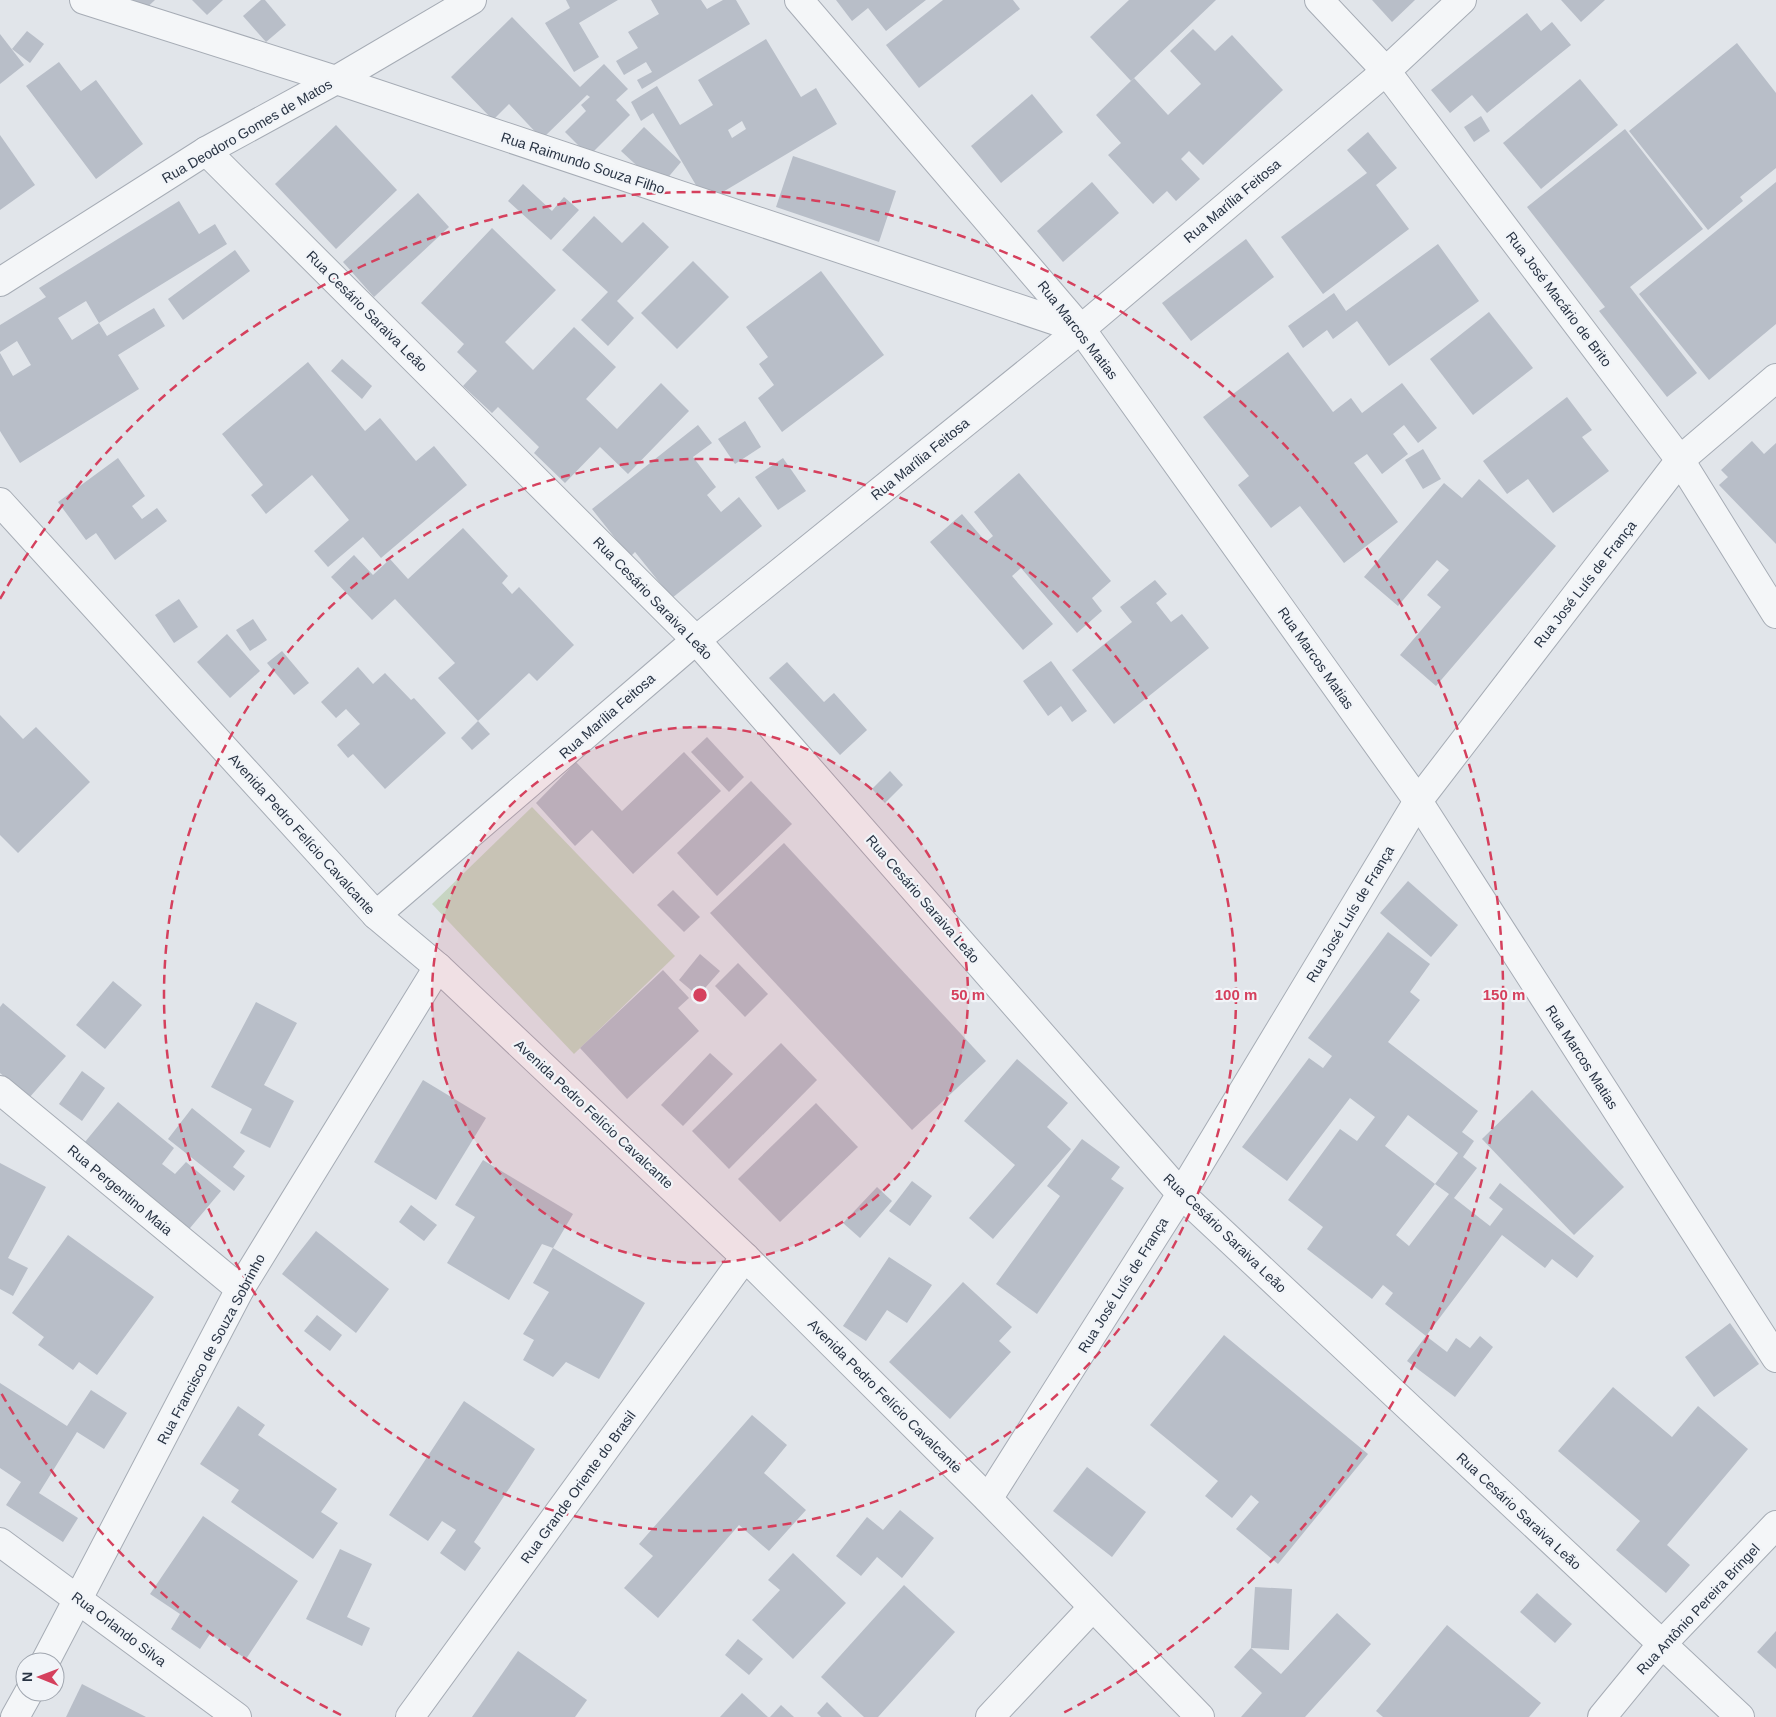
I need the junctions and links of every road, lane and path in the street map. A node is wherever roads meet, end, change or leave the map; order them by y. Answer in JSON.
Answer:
{"nodes":[{"id":1,"x":84,"y":0,"type":"edge"},
{"id":2,"x":472,"y":0,"type":"edge"},
{"id":3,"x":799,"y":0,"type":"edge"},
{"id":4,"x":1319,"y":0,"type":"edge"},
{"id":5,"x":1462,"y":0,"type":"edge"},
{"id":6,"x":1386,"y":71,"type":"junction"},
{"id":7,"x":336,"y":80,"type":"junction"},
{"id":8,"x":206,"y":151,"type":"junction"},
{"id":9,"x":0,"y":282,"type":"edge"},
{"id":10,"x":1081,"y":329,"type":"junction"},
{"id":11,"x":1776,"y":378,"type":"edge"},
{"id":12,"x":1680,"y":460,"type":"junction"},
{"id":13,"x":0,"y":502,"type":"edge"},
{"id":14,"x":1776,"y":614,"type":"edge"},
{"id":15,"x":696,"y":640,"type":"junction"},
{"id":16,"x":1418,"y":801,"type":"junction"},
{"id":17,"x":376,"y":915,"type":"junction"},
{"id":18,"x":438,"y":967,"type":"junction"},
{"id":19,"x":0,"y":1090,"type":"edge"},
{"id":20,"x":1181,"y":1194,"type":"junction"},
{"id":21,"x":746,"y":1256,"type":"junction"},
{"id":22,"x":240,"y":1289,"type":"junction"},
{"id":23,"x":1776,"y":1358,"type":"edge"},
{"id":24,"x":988,"y":1499,"type":"junction"},
{"id":25,"x":1776,"y":1524,"type":"edge"},
{"id":26,"x":0,"y":1542,"type":"edge"},
{"id":27,"x":79,"y":1599,"type":"junction"},
{"id":28,"x":1092,"y":1608,"type":"junction"},
{"id":29,"x":1661,"y":1645,"type":"junction"},
{"id":30,"x":50,"y":1652,"type":"edge"},
{"id":31,"x":23,"y":1702,"type":"edge"},
{"id":32,"x":15,"y":1717,"type":"edge"},
{"id":33,"x":237,"y":1717,"type":"edge"},
{"id":34,"x":410,"y":1717,"type":"edge"},
{"id":35,"x":990,"y":1717,"type":"edge"},
{"id":36,"x":1200,"y":1717,"type":"edge"},
{"id":37,"x":1602,"y":1717,"type":"edge"},
{"id":38,"x":1740,"y":1717,"type":"edge"}],
"edges":[{"from":1,"to":7,"type":"street","name":"Rua Raimundo Souza Filho"},
{"from":2,"to":7,"type":"street","name":"Rua Deodoro Gomes de Matos"},
{"from":3,"to":10,"type":"street","name":"Rua Marcos Matias"},
{"from":4,"to":6,"type":"street","name":"Rua José Macário de Brito"},
{"from":5,"to":6,"type":"street","name":"Rua Marília Feitosa"},
{"from":6,"to":10,"type":"street","name":"Rua Marília Feitosa"},
{"from":6,"to":12,"type":"street","name":"Rua José Macário de Brito"},
{"from":7,"to":8,"type":"street","name":"Rua Deodoro Gomes de Matos"},
{"from":7,"to":10,"type":"street","name":"Rua Raimundo Souza Filho"},
{"from":8,"to":9,"type":"street","name":"Rua Deodoro Gomes de Matos"},
{"from":8,"to":15,"type":"street","name":"Rua Cesário Saraiva Leão"},
{"from":10,"to":15,"type":"street","name":"Rua Marília Feitosa"},
{"from":10,"to":16,"type":"street","name":"Rua Marcos Matias"},
{"from":11,"to":12,"type":"street","name":"Rua José Luís de França"},
{"from":12,"to":14,"type":"street","name":"Rua José Macário de Brito"},
{"from":12,"to":16,"type":"street","name":"Rua José Luís de França"},
{"from":13,"to":17,"type":"street","name":"Avenida Pedro Felício Cavalcante"},
{"from":15,"to":17,"type":"street","name":"Rua Marília Feitosa"},
{"from":15,"to":20,"type":"street","name":"Rua Cesário Saraiva Leão"},
{"from":16,"to":20,"type":"street","name":"Rua José Luís de França"},
{"from":16,"to":23,"type":"street","name":"Rua Marcos Matias"},
{"from":17,"to":18,"type":"street","name":"Avenida Pedro Felício Cavalcante"},
{"from":18,"to":21,"type":"street","name":"Avenida Pedro Felício Cavalcante"},
{"from":18,"to":22,"type":"street","name":"Rua Francisco de Souza Sobrinho"},
{"from":19,"to":22,"type":"street","name":"Rua Pergentino Maia"},
{"from":20,"to":24,"type":"street","name":"Rua José Luís de França"},
{"from":20,"to":29,"type":"street","name":"Rua Cesário Saraiva Leão"},
{"from":21,"to":24,"type":"street","name":"Avenida Pedro Felício Cavalcante"},
{"from":21,"to":34,"type":"street","name":"Rua Grande Oriente do Brasil"},
{"from":22,"to":27,"type":"street","name":"Rua Francisco de Souza Sobrinho"},
{"from":24,"to":28,"type":"street","name":"Avenida Pedro Felício Cavalcante"},
{"from":25,"to":29,"type":"street","name":"Rua Antônio Pereira Bringel"},
{"from":26,"to":27,"type":"street","name":"Rua Orlando Silva"},
{"from":27,"to":30,"type":"street","name":"Rua Francisco de Souza Sobrinho"},
{"from":27,"to":33,"type":"street","name":"Rua Orlando Silva"},
{"from":28,"to":35,"type":"street"},
{"from":28,"to":36,"type":"street","name":"Avenida Pedro Felício Cavalcante"},
{"from":29,"to":37,"type":"street","name":"Rua Antônio Pereira Bringel"},
{"from":29,"to":38,"type":"street","name":"Rua Cesário Saraiva Leão"},
{"from":31,"to":32,"type":"street"}]}
